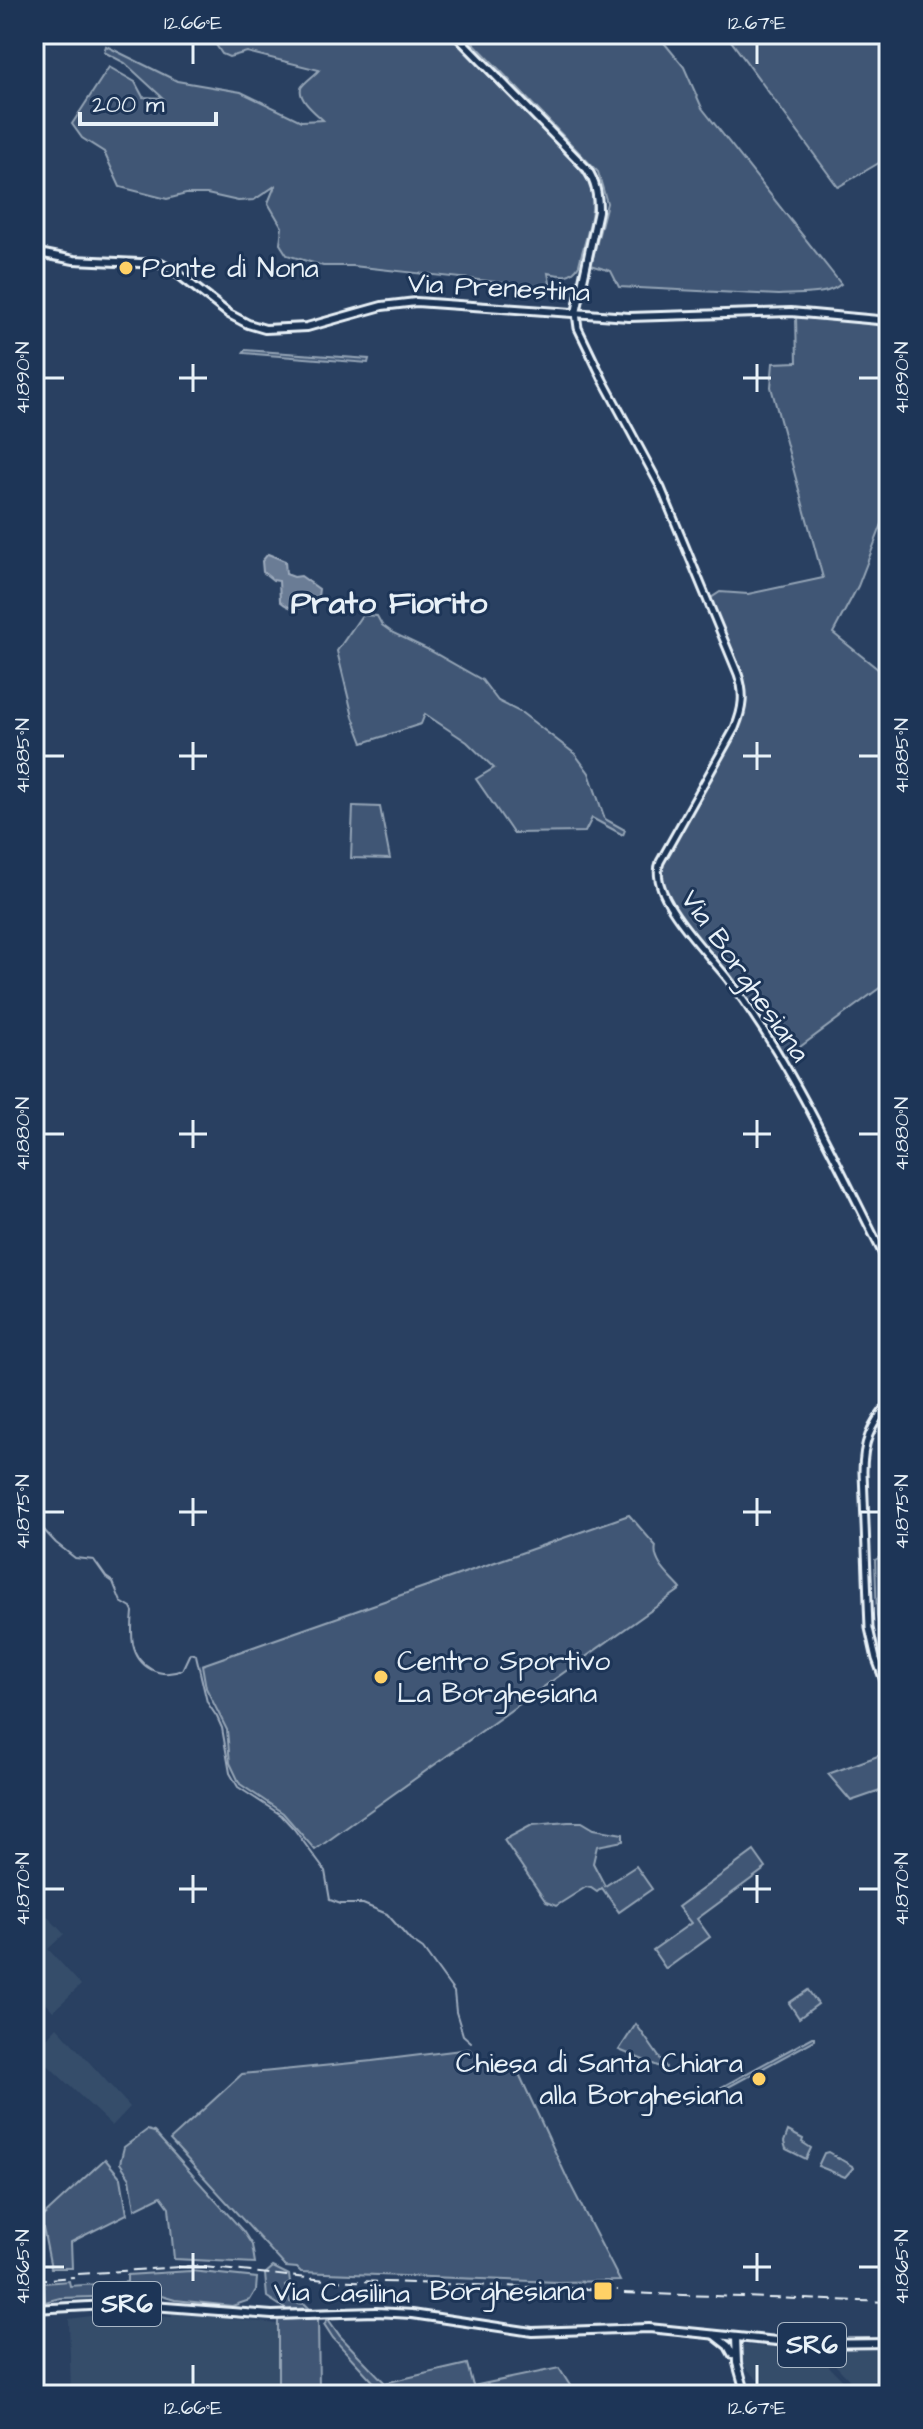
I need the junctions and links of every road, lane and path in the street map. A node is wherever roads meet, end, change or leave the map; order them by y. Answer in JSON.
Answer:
{"nodes":[{"id":1,"x":455,"y":34,"type":"edge"},
{"id":2,"x":34,"y":252,"type":"edge"},
{"id":3,"x":576,"y":313,"type":"junction"},
{"id":4,"x":889,"y":321,"type":"edge"},
{"id":5,"x":889,"y":1266,"type":"edge"},
{"id":6,"x":889,"y":1404,"type":"edge"},
{"id":7,"x":889,"y":1694,"type":"edge"},
{"id":8,"x":34,"y":2309,"type":"edge"},
{"id":9,"x":714,"y":2335,"type":"junction"},
{"id":10,"x":733,"y":2337,"type":"junction"},
{"id":11,"x":889,"y":2343,"type":"edge"},
{"id":12,"x":731,"y":2350,"type":"junction"},
{"id":13,"x":737,"y":2363,"type":"junction"},
{"id":14,"x":746,"y":2395,"type":"edge"}],
"edges":[{"from":1,"to":3,"type":"main road"},
{"from":2,"to":3,"type":"main road","name":"Via Prenestina"},
{"from":3,"to":4,"type":"main road","name":"Via Prenestina"},
{"from":3,"to":5,"type":"street","name":"Via Borghesiana"},
{"from":6,"to":7,"type":"street"},
{"from":8,"to":9,"type":"main road","name":"Via Casilina","number":"SR6"},
{"from":9,"to":10,"type":"main road","name":"Via Casilina","number":"SR6"},
{"from":9,"to":12,"type":"main road"},
{"from":10,"to":11,"type":"main road","name":"Via Casilina","number":"SR6"},
{"from":10,"to":12,"type":"main road"},
{"from":10,"to":13,"type":"main road"},
{"from":12,"to":13,"type":"main road"},
{"from":13,"to":14,"type":"main road"}]}
